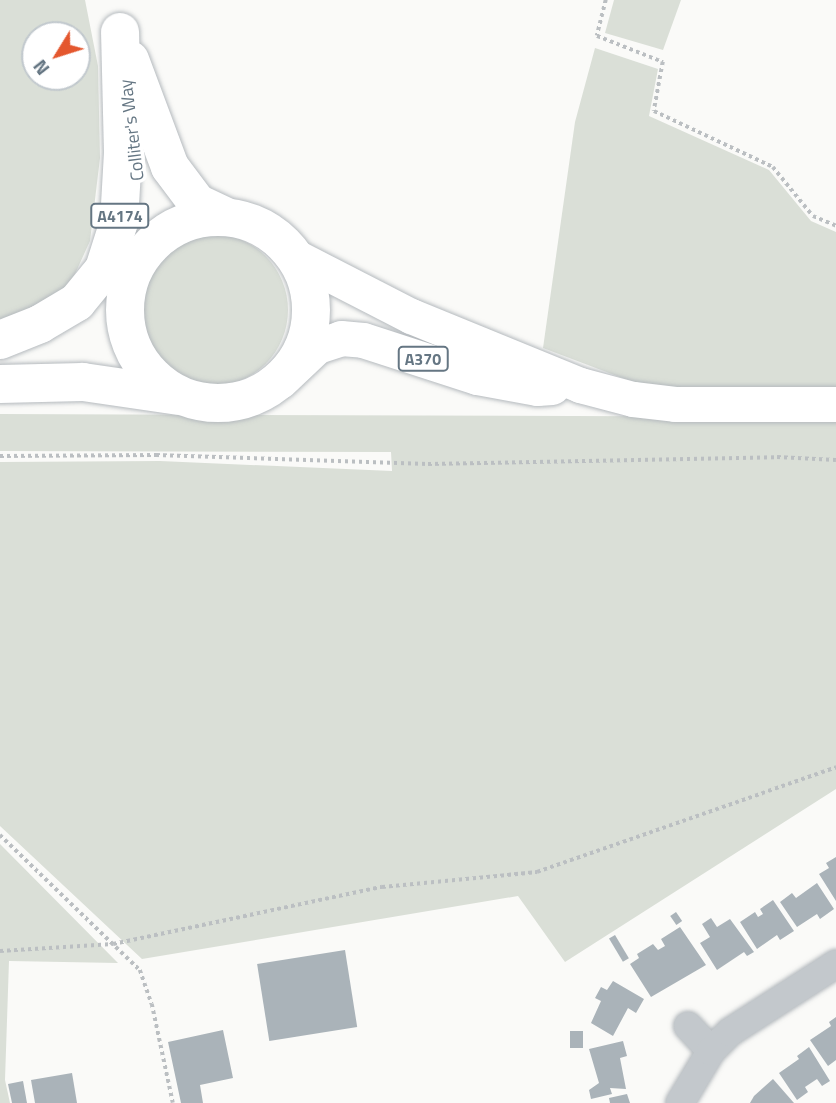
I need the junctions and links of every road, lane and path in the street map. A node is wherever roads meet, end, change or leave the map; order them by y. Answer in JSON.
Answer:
{"nodes":[{"id":1,"x":606,"y":0,"type":"edge"},
{"id":2,"x":117,"y":16,"type":"edge"},
{"id":3,"x":225,"y":216,"type":"junction"},
{"id":4,"x":836,"y":226,"type":"edge"},
{"id":5,"x":296,"y":257,"type":"junction"},
{"id":6,"x":129,"y":286,"type":"junction"},
{"id":7,"x":0,"y":340,"type":"edge"},
{"id":8,"x":0,"y":356,"type":"edge"},
{"id":9,"x":280,"y":381,"type":"junction"},
{"id":10,"x":0,"y":384,"type":"edge"},
{"id":11,"x":580,"y":386,"type":"junction"},
{"id":12,"x":181,"y":396,"type":"junction"},
{"id":13,"x":836,"y":404,"type":"edge"},
{"id":14,"x":0,"y":456,"type":"edge"},
{"id":15,"x":836,"y":460,"type":"edge"},
{"id":16,"x":836,"y":767,"type":"edge"},
{"id":17,"x":0,"y":835,"type":"edge"},
{"id":18,"x":113,"y":944,"type":"junction"},
{"id":19,"x":0,"y":951,"type":"edge"},
{"id":20,"x":836,"y":964,"type":"edge"},
{"id":21,"x":688,"y":1026,"type":"dead end"},
{"id":22,"x":711,"y":1051,"type":"junction"},
{"id":23,"x":173,"y":1103,"type":"edge"},
{"id":24,"x":680,"y":1103,"type":"edge"}],
"edges":[{"from":1,"to":4,"type":"path"},
{"from":2,"to":3,"type":"highway","name":"Colliter's Way"},
{"from":2,"to":6,"type":"highway","name":"Colliter's Way"},
{"from":2,"to":7,"type":"highway","number":"A4174"},
{"from":3,"to":5,"type":"highway"},
{"from":3,"to":6,"type":"highway"},
{"from":5,"to":9,"type":"highway"},
{"from":5,"to":11,"type":"main road","number":"A370"},
{"from":6,"to":8,"type":"highway"},
{"from":6,"to":12,"type":"highway"},
{"from":9,"to":11,"type":"main road","number":"A370"},
{"from":9,"to":12,"type":"highway"},
{"from":10,"to":12,"type":"highway"},
{"from":11,"to":13,"type":"main road","number":"A370"},
{"from":14,"to":15,"type":"path"},
{"from":16,"to":18,"type":"path"},
{"from":17,"to":18,"type":"path"},
{"from":18,"to":19,"type":"path"},
{"from":18,"to":23,"type":"path"},
{"from":20,"to":22,"type":"street"},
{"from":21,"to":22,"type":"street"},
{"from":22,"to":24,"type":"street"}]}
